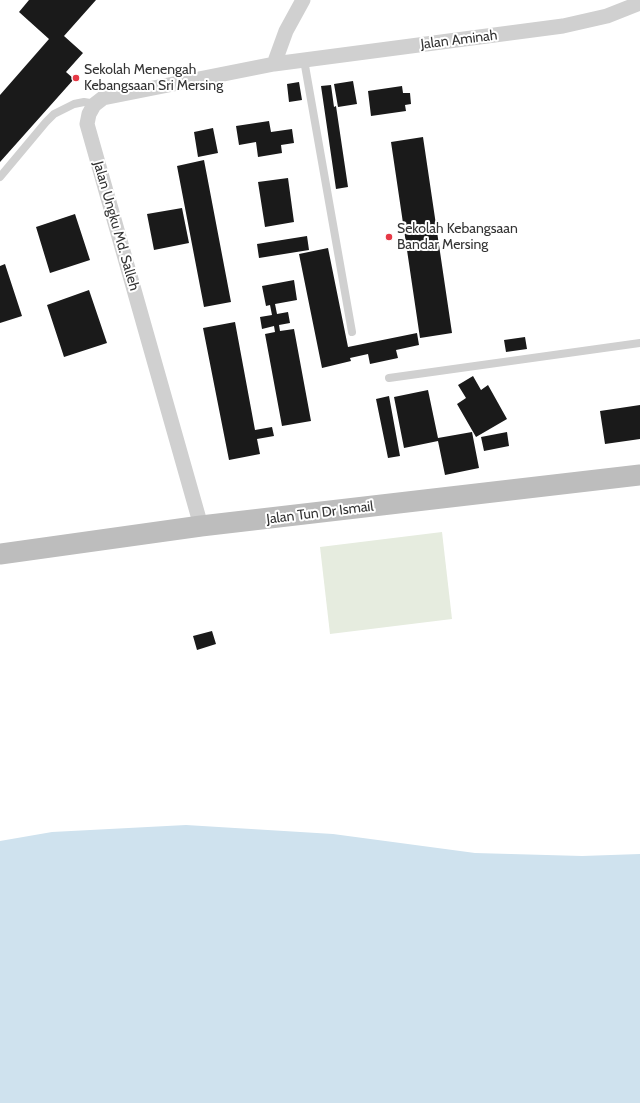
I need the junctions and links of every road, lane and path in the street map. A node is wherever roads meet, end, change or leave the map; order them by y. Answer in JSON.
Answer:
{"nodes":[{"id":1,"x":303,"y":0,"type":"edge"},
{"id":2,"x":640,"y":3,"type":"edge"},
{"id":3,"x":304,"y":60,"type":"junction"},
{"id":4,"x":274,"y":64,"type":"junction"},
{"id":5,"x":94,"y":105,"type":"junction"},
{"id":6,"x":0,"y":177,"type":"edge"},
{"id":7,"x":352,"y":332,"type":"dead end"},
{"id":8,"x":640,"y":343,"type":"edge"},
{"id":9,"x":389,"y":378,"type":"dead end"},
{"id":10,"x":640,"y":475,"type":"edge"},
{"id":11,"x":201,"y":526,"type":"junction"},
{"id":12,"x":0,"y":554,"type":"edge"}],
"edges":[{"from":1,"to":4,"type":"street"},
{"from":2,"to":3,"type":"street","name":"Jalan Aminah"},
{"from":3,"to":4,"type":"street","name":"Jalan Aminah"},
{"from":3,"to":7,"type":"lane"},
{"from":4,"to":5,"type":"street"},
{"from":5,"to":6,"type":"lane"},
{"from":5,"to":11,"type":"street","name":"Jalan Ungku Md. Salleh"},
{"from":8,"to":9,"type":"lane"},
{"from":10,"to":11,"type":"street","name":"Jalan Tun Dr Ismail"},
{"from":11,"to":12,"type":"street","name":"Jalan Tun Dr Ismail"}]}
